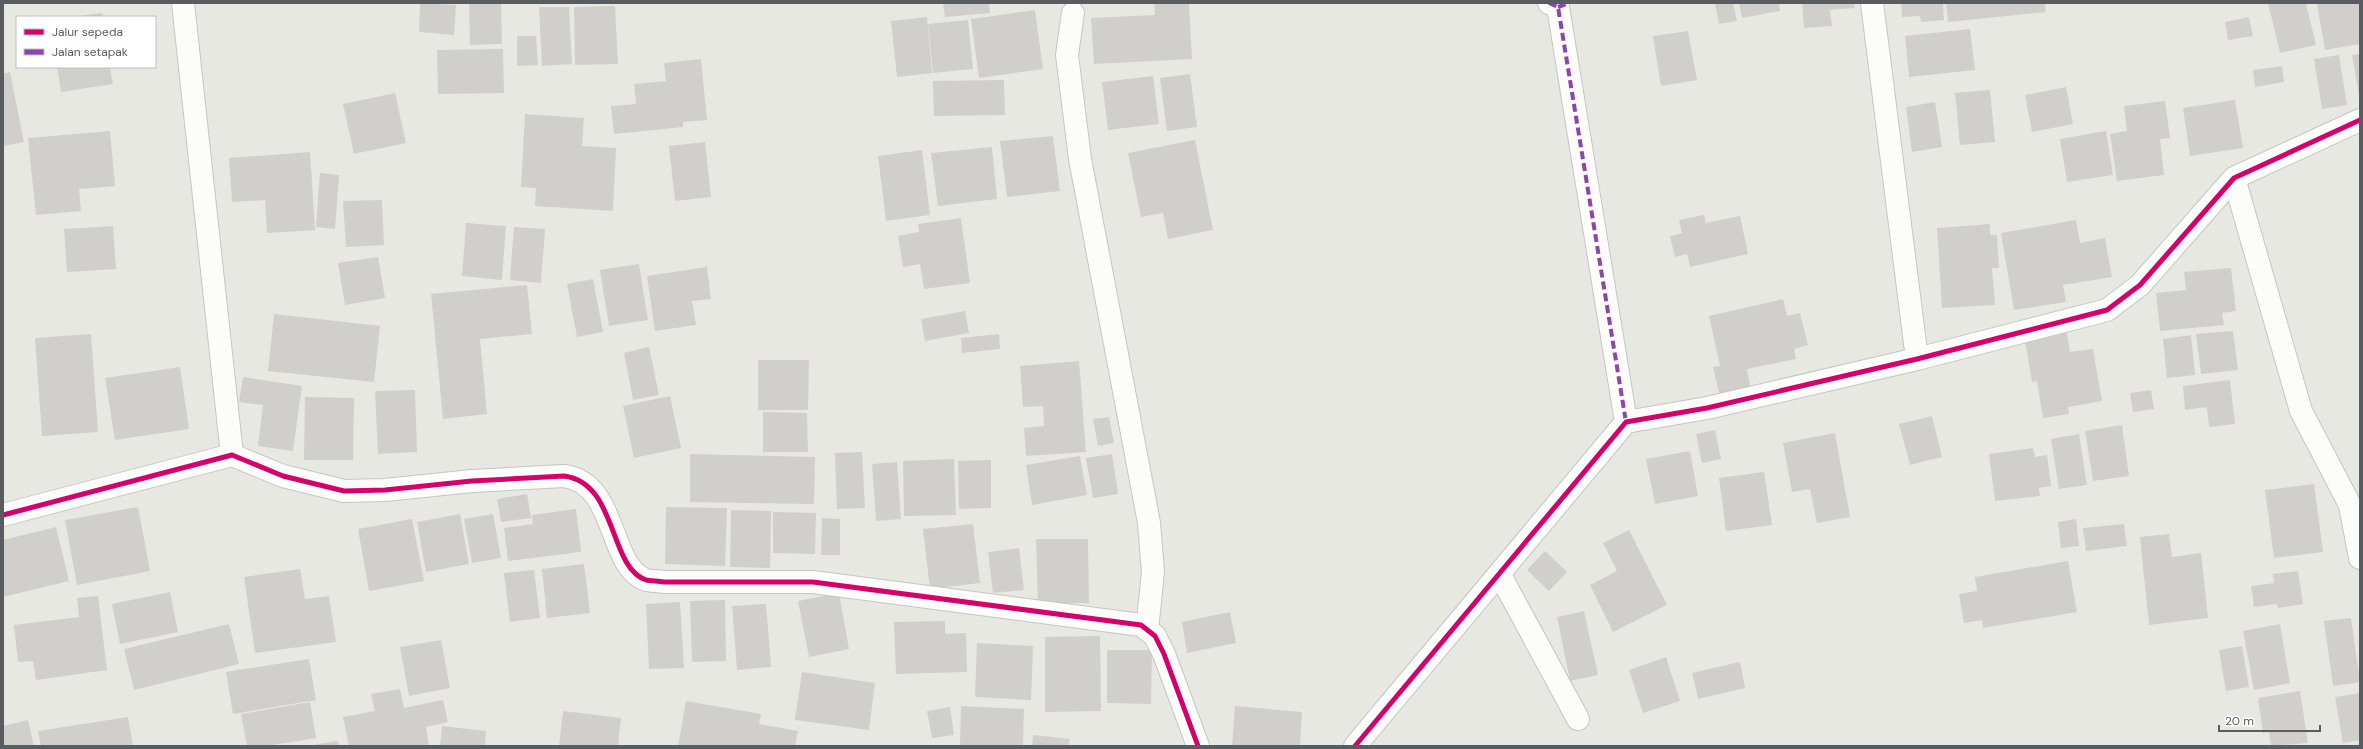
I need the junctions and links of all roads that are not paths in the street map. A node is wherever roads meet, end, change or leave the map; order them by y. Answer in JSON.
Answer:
{"nodes":[{"id":1,"x":183,"y":3,"type":"edge"},
{"id":2,"x":1872,"y":3,"type":"edge"},
{"id":3,"x":1559,"y":4,"type":"edge"},
{"id":4,"x":1073,"y":12,"type":"dead end"},
{"id":5,"x":2360,"y":120,"type":"edge"},
{"id":6,"x":2234,"y":178,"type":"junction"},
{"id":7,"x":1917,"y":358,"type":"junction"},
{"id":8,"x":1626,"y":422,"type":"junction"},
{"id":9,"x":232,"y":455,"type":"junction"},
{"id":10,"x":3,"y":515,"type":"edge"},
{"id":11,"x":2360,"y":558,"type":"edge"},
{"id":12,"x":1500,"y":575,"type":"junction"},
{"id":13,"x":1147,"y":630,"type":"junction"},
{"id":14,"x":1578,"y":719,"type":"dead end"},
{"id":15,"x":1198,"y":746,"type":"edge"},
{"id":16,"x":1356,"y":746,"type":"edge"}],
"edges":[{"from":1,"to":9,"type":"street"},
{"from":2,"to":7,"type":"street"},
{"from":3,"to":8,"type":"street"},
{"from":4,"to":13,"type":"street"},
{"from":5,"to":6,"type":"street"},
{"from":6,"to":7,"type":"street"},
{"from":6,"to":11,"type":"street"},
{"from":7,"to":8,"type":"street"},
{"from":8,"to":12,"type":"street"},
{"from":9,"to":10,"type":"street"},
{"from":9,"to":13,"type":"street"},
{"from":12,"to":14,"type":"street"},
{"from":12,"to":16,"type":"street"},
{"from":13,"to":15,"type":"street"}]}
